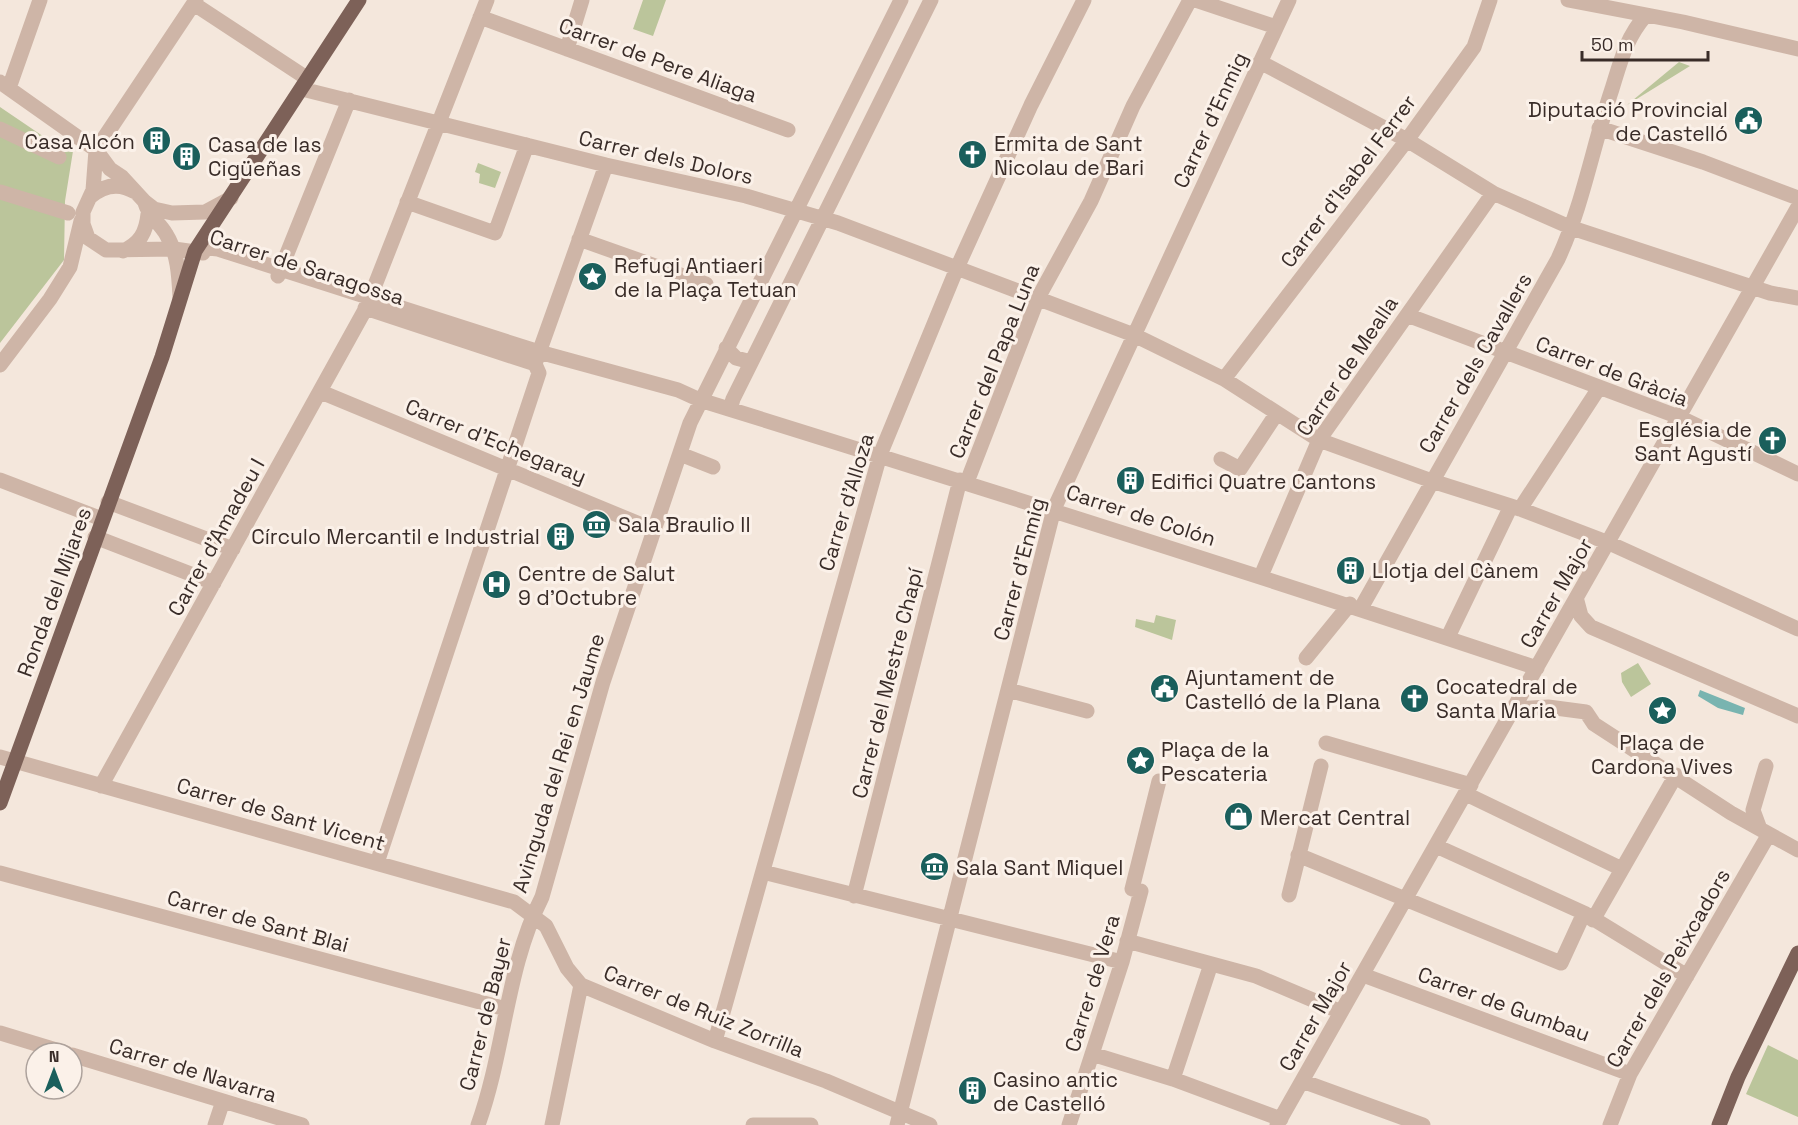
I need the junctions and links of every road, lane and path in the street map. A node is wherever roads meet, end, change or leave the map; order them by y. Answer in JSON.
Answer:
{"nodes":[{"id":1,"x":40,"y":0,"type":"edge"},
{"id":2,"x":359,"y":0,"type":"edge"},
{"id":3,"x":487,"y":0,"type":"edge"},
{"id":4,"x":582,"y":0,"type":"edge"},
{"id":5,"x":901,"y":0,"type":"edge"},
{"id":6,"x":930,"y":0,"type":"edge"},
{"id":7,"x":1084,"y":0,"type":"edge"},
{"id":8,"x":1190,"y":0,"type":"edge"},
{"id":9,"x":1195,"y":0,"type":"edge"},
{"id":10,"x":1289,"y":0,"type":"edge"},
{"id":11,"x":1490,"y":0,"type":"edge"},
{"id":12,"x":1568,"y":0,"type":"edge"},
{"id":13,"x":195,"y":2,"type":"edge"},
{"id":14,"x":1646,"y":15,"type":"junction"},
{"id":15,"x":480,"y":17,"type":"junction"},
{"id":16,"x":1276,"y":27,"type":"junction"},
{"id":17,"x":567,"y":49,"type":"junction"},
{"id":18,"x":1798,"y":50,"type":"edge"},
{"id":19,"x":1260,"y":62,"type":"junction"},
{"id":20,"x":305,"y":84,"type":"junction"},
{"id":21,"x":5,"y":85,"type":"edge"},
{"id":22,"x":349,"y":100,"type":"junction"},
{"id":23,"x":439,"y":122,"type":"junction"},
{"id":24,"x":1599,"y":128,"type":"junction"},
{"id":25,"x":0,"y":129,"type":"edge"},
{"id":26,"x":788,"y":130,"type":"dead end"},
{"id":27,"x":1407,"y":140,"type":"junction"},
{"id":28,"x":526,"y":145,"type":"junction"},
{"id":29,"x":96,"y":150,"type":"junction"},
{"id":30,"x":59,"y":157,"type":"dead end"},
{"id":31,"x":606,"y":165,"type":"junction"},
{"id":32,"x":0,"y":192,"type":"edge"},
{"id":33,"x":1493,"y":193,"type":"junction"},
{"id":34,"x":90,"y":197,"type":"junction"},
{"id":35,"x":231,"y":198,"type":"junction"},
{"id":36,"x":1798,"y":198,"type":"edge"},
{"id":37,"x":407,"y":202,"type":"junction"},
{"id":38,"x":144,"y":204,"type":"junction"},
{"id":39,"x":1798,"y":207,"type":"edge"},
{"id":40,"x":75,"y":212,"type":"junction"},
{"id":41,"x":796,"y":212,"type":"junction"},
{"id":42,"x":822,"y":217,"type":"junction"},
{"id":43,"x":1572,"y":228,"type":"junction"},
{"id":44,"x":208,"y":231,"type":"junction"},
{"id":45,"x":579,"y":239,"type":"junction"},
{"id":46,"x":174,"y":249,"type":"junction"},
{"id":47,"x":123,"y":251,"type":"junction"},
{"id":48,"x":195,"y":251,"type":"junction"},
{"id":49,"x":957,"y":268,"type":"junction"},
{"id":50,"x":281,"y":271,"type":"junction"},
{"id":51,"x":706,"y":284,"type":"dead end"},
{"id":52,"x":1754,"y":286,"type":"junction"},
{"id":53,"x":1038,"y":298,"type":"junction"},
{"id":54,"x":1798,"y":298,"type":"edge"},
{"id":55,"x":369,"y":300,"type":"junction"},
{"id":56,"x":180,"y":301,"type":"junction"},
{"id":57,"x":1407,"y":315,"type":"junction"},
{"id":58,"x":1134,"y":335,"type":"junction"},
{"id":59,"x":726,"y":348,"type":"junction"},
{"id":60,"x":1503,"y":352,"type":"junction"},
{"id":61,"x":538,"y":359,"type":"junction"},
{"id":62,"x":751,"y":362,"type":"junction"},
{"id":63,"x":0,"y":365,"type":"edge"},
{"id":64,"x":1224,"y":379,"type":"junction"},
{"id":65,"x":1599,"y":388,"type":"junction"},
{"id":66,"x":321,"y":392,"type":"junction"},
{"id":67,"x":700,"y":400,"type":"junction"},
{"id":68,"x":730,"y":410,"type":"junction"},
{"id":69,"x":1277,"y":413,"type":"junction"},
{"id":70,"x":1679,"y":417,"type":"junction"},
{"id":71,"x":1319,"y":440,"type":"junction"},
{"id":72,"x":680,"y":454,"type":"junction"},
{"id":73,"x":880,"y":455,"type":"junction"},
{"id":74,"x":1221,"y":459,"type":"dead end"},
{"id":75,"x":714,"y":467,"type":"dead end"},
{"id":76,"x":507,"y":469,"type":"junction"},
{"id":77,"x":1798,"y":474,"type":"edge"},
{"id":78,"x":0,"y":480,"type":"edge"},
{"id":79,"x":964,"y":481,"type":"junction"},
{"id":80,"x":1432,"y":481,"type":"junction"},
{"id":81,"x":108,"y":502,"type":"junction"},
{"id":82,"x":1516,"y":508,"type":"junction"},
{"id":83,"x":1054,"y":509,"type":"junction"},
{"id":84,"x":102,"y":519,"type":"junction"},
{"id":85,"x":654,"y":530,"type":"junction"},
{"id":86,"x":95,"y":537,"type":"junction"},
{"id":87,"x":1609,"y":543,"type":"junction"},
{"id":88,"x":233,"y":549,"type":"junction"},
{"id":89,"x":1261,"y":576,"type":"junction"},
{"id":90,"x":214,"y":583,"type":"junction"},
{"id":91,"x":1577,"y":601,"type":"junction"},
{"id":92,"x":1355,"y":606,"type":"junction"},
{"id":93,"x":1798,"y":629,"type":"edge"},
{"id":94,"x":1448,"y":637,"type":"junction"},
{"id":95,"x":1306,"y":658,"type":"dead end"},
{"id":96,"x":1537,"y":668,"type":"junction"},
{"id":97,"x":1008,"y":690,"type":"junction"},
{"id":98,"x":1514,"y":709,"type":"junction"},
{"id":99,"x":1087,"y":711,"type":"dead end"},
{"id":100,"x":1798,"y":714,"type":"edge"},
{"id":101,"x":1326,"y":743,"type":"dead end"},
{"id":102,"x":7,"y":759,"type":"edge"},
{"id":103,"x":1321,"y":766,"type":"dead end"},
{"id":104,"x":1766,"y":766,"type":"dead end"},
{"id":105,"x":1676,"y":775,"type":"junction"},
{"id":106,"x":1159,"y":781,"type":"dead end"},
{"id":107,"x":101,"y":786,"type":"junction"},
{"id":108,"x":1468,"y":789,"type":"junction"},
{"id":109,"x":0,"y":803,"type":"edge"},
{"id":110,"x":1765,"y":832,"type":"junction"},
{"id":111,"x":1436,"y":846,"type":"junction"},
{"id":112,"x":1798,"y":850,"type":"edge"},
{"id":113,"x":1299,"y":855,"type":"junction"},
{"id":114,"x":377,"y":863,"type":"junction"},
{"id":115,"x":1622,"y":869,"type":"junction"},
{"id":116,"x":763,"y":872,"type":"junction"},
{"id":117,"x":0,"y":873,"type":"edge"},
{"id":118,"x":1288,"y":895,"type":"dead end"},
{"id":119,"x":854,"y":896,"type":"junction"},
{"id":120,"x":1406,"y":899,"type":"junction"},
{"id":121,"x":533,"y":914,"type":"junction"},
{"id":122,"x":1589,"y":916,"type":"junction"},
{"id":123,"x":949,"y":919,"type":"junction"},
{"id":124,"x":1127,"y":941,"type":"junction"},
{"id":125,"x":1798,"y":952,"type":"edge"},
{"id":126,"x":1122,"y":962,"type":"junction"},
{"id":127,"x":1211,"y":964,"type":"junction"},
{"id":128,"x":1363,"y":975,"type":"junction"},
{"id":129,"x":1688,"y":976,"type":"junction"},
{"id":130,"x":1792,"y":978,"type":"edge"},
{"id":131,"x":581,"y":985,"type":"junction"},
{"id":132,"x":506,"y":1009,"type":"junction"},
{"id":133,"x":1341,"y":1012,"type":"junction"},
{"id":134,"x":0,"y":1033,"type":"edge"},
{"id":135,"x":26,"y":1041,"type":"edge"},
{"id":136,"x":716,"y":1041,"type":"junction"},
{"id":137,"x":1092,"y":1054,"type":"junction"},
{"id":138,"x":84,"y":1059,"type":"edge"},
{"id":139,"x":1630,"y":1074,"type":"junction"},
{"id":140,"x":1173,"y":1079,"type":"junction"},
{"id":141,"x":1302,"y":1081,"type":"junction"},
{"id":142,"x":223,"y":1101,"type":"junction"},
{"id":143,"x":899,"y":1119,"type":"edge"},
{"id":144,"x":1279,"y":1122,"type":"edge"},
{"id":145,"x":215,"y":1125,"type":"edge"},
{"id":146,"x":302,"y":1125,"type":"edge"},
{"id":147,"x":478,"y":1125,"type":"edge"},
{"id":148,"x":552,"y":1125,"type":"edge"},
{"id":149,"x":753,"y":1125,"type":"edge"},
{"id":150,"x":804,"y":1125,"type":"edge"},
{"id":151,"x":811,"y":1125,"type":"edge"},
{"id":152,"x":930,"y":1125,"type":"edge"},
{"id":153,"x":1069,"y":1125,"type":"edge"},
{"id":154,"x":1423,"y":1125,"type":"edge"},
{"id":155,"x":1610,"y":1125,"type":"edge"},
{"id":156,"x":1719,"y":1125,"type":"edge"}],
"edges":[{"from":1,"to":21,"type":"street"},
{"from":2,"to":20,"type":"main road","name":"Ronda del Mijares"},
{"from":3,"to":15,"type":"street","name":"Carrer d'Amadeu I"},
{"from":4,"to":17,"type":"street"},
{"from":5,"to":41,"type":"street","name":"Avinguda del Rei en Jaume"},
{"from":6,"to":42,"type":"street"},
{"from":7,"to":49,"type":"street","name":"Carrer d'Alloza"},
{"from":8,"to":53,"type":"street","name":"Carrer del Papa Luna"},
{"from":9,"to":16,"type":"street"},
{"from":10,"to":16,"type":"street","name":"Carrer d'Enmig"},
{"from":11,"to":27,"type":"street","name":"Carrer d'Isabel Ferrer"},
{"from":12,"to":14,"type":"street"},
{"from":13,"to":20,"type":"street"},
{"from":13,"to":29,"type":"street"},
{"from":14,"to":18,"type":"street"},
{"from":14,"to":24,"type":"street","name":"Carrer dels Cavallers"},
{"from":15,"to":17,"type":"street","name":"Carrer de Pere Aliaga"},
{"from":15,"to":23,"type":"street","name":"Carrer d'Amadeu I"},
{"from":16,"to":19,"type":"street","name":"Carrer d'Enmig"},
{"from":17,"to":26,"type":"street","name":"Carrer de Pere Aliaga"},
{"from":19,"to":27,"type":"street"},
{"from":19,"to":58,"type":"street","name":"Carrer d'Enmig"},
{"from":20,"to":22,"type":"street","name":"Carrer dels Dolors"},
{"from":20,"to":35,"type":"main road","name":"Ronda del Mijares"},
{"from":21,"to":29,"type":"street"},
{"from":22,"to":23,"type":"street","name":"Carrer dels Dolors"},
{"from":22,"to":50,"type":"street"},
{"from":23,"to":28,"type":"street","name":"Carrer dels Dolors"},
{"from":23,"to":37,"type":"street","name":"Carrer d'Amadeu I"},
{"from":24,"to":36,"type":"street"},
{"from":24,"to":43,"type":"street","name":"Carrer dels Cavallers"},
{"from":25,"to":30,"type":"street"},
{"from":27,"to":33,"type":"street"},
{"from":27,"to":64,"type":"street","name":"Carrer d'Isabel Ferrer"},
{"from":28,"to":31,"type":"street","name":"Carrer dels Dolors"},
{"from":28,"to":37,"type":"street"},
{"from":29,"to":34,"type":"street"},
{"from":29,"to":38,"type":"street"},
{"from":31,"to":41,"type":"street","name":"Carrer dels Dolors"},
{"from":31,"to":45,"type":"street"},
{"from":32,"to":40,"type":"street"},
{"from":33,"to":43,"type":"street"},
{"from":33,"to":57,"type":"street","name":"Carrer de Mealla"},
{"from":34,"to":38,"type":"street"},
{"from":34,"to":40,"type":"street"},
{"from":35,"to":38,"type":"street"},
{"from":35,"to":44,"type":"main road","name":"Ronda del Mijares"},
{"from":37,"to":55,"type":"street","name":"Carrer d'Amadeu I"},
{"from":38,"to":46,"type":"street"},
{"from":38,"to":47,"type":"street"},
{"from":39,"to":52,"type":"street","name":"Carrer Major"},
{"from":40,"to":47,"type":"street"},
{"from":40,"to":63,"type":"street"},
{"from":41,"to":42,"type":"street"},
{"from":41,"to":59,"type":"street","name":"Avinguda del Rei en Jaume"},
{"from":42,"to":49,"type":"street"},
{"from":42,"to":62,"type":"street"},
{"from":43,"to":52,"type":"street"},
{"from":43,"to":60,"type":"street","name":"Carrer dels Cavallers"},
{"from":44,"to":48,"type":"main road","name":"Ronda del Mijares"},
{"from":44,"to":50,"type":"street","name":"Carrer de Saragossa"},
{"from":45,"to":51,"type":"street"},
{"from":45,"to":61,"type":"street"},
{"from":46,"to":47,"type":"street","name":"Carrer de Saragossa"},
{"from":46,"to":48,"type":"street","name":"Carrer de Saragossa"},
{"from":46,"to":56,"type":"street"},
{"from":48,"to":50,"type":"street","name":"Carrer de Saragossa"},
{"from":48,"to":56,"type":"main road","name":"Ronda del Mijares"},
{"from":49,"to":53,"type":"street"},
{"from":49,"to":73,"type":"street","name":"Carrer d'Alloza"},
{"from":50,"to":55,"type":"street","name":"Carrer de Saragossa"},
{"from":52,"to":54,"type":"street"},
{"from":52,"to":70,"type":"street","name":"Carrer Major"},
{"from":53,"to":58,"type":"street"},
{"from":53,"to":79,"type":"street","name":"Carrer del Papa Luna"},
{"from":55,"to":61,"type":"street","name":"Carrer de Saragossa"},
{"from":55,"to":66,"type":"street","name":"Carrer d'Amadeu I"},
{"from":56,"to":81,"type":"main road","name":"Ronda del Mijares"},
{"from":57,"to":60,"type":"street","name":"Carrer de Gràcia"},
{"from":57,"to":71,"type":"street","name":"Carrer de Mealla"},
{"from":58,"to":64,"type":"street"},
{"from":58,"to":83,"type":"street","name":"Carrer d'Enmig"},
{"from":59,"to":62,"type":"street"},
{"from":59,"to":67,"type":"street","name":"Avinguda del Rei en Jaume"},
{"from":60,"to":65,"type":"street","name":"Carrer de Gràcia"},
{"from":60,"to":80,"type":"street","name":"Carrer dels Cavallers"},
{"from":61,"to":67,"type":"street","name":"Carrer de Saragossa"},
{"from":61,"to":76,"type":"street"},
{"from":62,"to":68,"type":"street"},
{"from":64,"to":69,"type":"street"},
{"from":65,"to":70,"type":"street","name":"Carrer de Gràcia"},
{"from":65,"to":82,"type":"street"},
{"from":66,"to":76,"type":"street","name":"Carrer d'Echegaray"},
{"from":66,"to":88,"type":"street","name":"Carrer d'Amadeu I"},
{"from":67,"to":68,"type":"street","name":"Carrer de Colón"},
{"from":67,"to":72,"type":"street","name":"Avinguda del Rei en Jaume"},
{"from":68,"to":73,"type":"street","name":"Carrer de Colón"},
{"from":69,"to":71,"type":"street"},
{"from":69,"to":74,"type":"street"},
{"from":70,"to":77,"type":"street","name":"Carrer de Gràcia"},
{"from":70,"to":87,"type":"street","name":"Carrer Major"},
{"from":71,"to":80,"type":"street"},
{"from":71,"to":89,"type":"street","name":"Carrer de Mealla"},
{"from":72,"to":75,"type":"street"},
{"from":72,"to":85,"type":"street","name":"Avinguda del Rei en Jaume"},
{"from":73,"to":79,"type":"street","name":"Carrer de Colón"},
{"from":73,"to":116,"type":"street","name":"Carrer d'Alloza"},
{"from":76,"to":85,"type":"street","name":"Carrer d'Echegaray"},
{"from":76,"to":114,"type":"street"},
{"from":78,"to":84,"type":"street"},
{"from":79,"to":83,"type":"street","name":"Carrer de Colón"},
{"from":79,"to":119,"type":"street","name":"Carrer del Mestre Chapí"},
{"from":80,"to":82,"type":"street"},
{"from":80,"to":92,"type":"street","name":"Carrer dels Cavallers"},
{"from":81,"to":84,"type":"main road","name":"Ronda del Mijares"},
{"from":81,"to":88,"type":"street"},
{"from":82,"to":87,"type":"street"},
{"from":82,"to":94,"type":"street"},
{"from":83,"to":89,"type":"street","name":"Carrer de Colón"},
{"from":83,"to":97,"type":"street","name":"Carrer d'Enmig"},
{"from":84,"to":86,"type":"main road","name":"Ronda del Mijares"},
{"from":85,"to":121,"type":"street","name":"Avinguda del Rei en Jaume"},
{"from":86,"to":90,"type":"street"},
{"from":86,"to":102,"type":"main road","name":"Ronda del Mijares"},
{"from":87,"to":91,"type":"street","name":"Carrer Major"},
{"from":87,"to":93,"type":"street"},
{"from":88,"to":90,"type":"street","name":"Carrer d'Amadeu I"},
{"from":89,"to":92,"type":"street","name":"Carrer de Colón"},
{"from":90,"to":107,"type":"street","name":"Carrer d'Amadeu I"},
{"from":91,"to":96,"type":"street","name":"Carrer Major"},
{"from":91,"to":100,"type":"street"},
{"from":92,"to":94,"type":"street","name":"Carrer de Colón"},
{"from":92,"to":95,"type":"street","name":"Carrer dels Cavallers"},
{"from":94,"to":96,"type":"street","name":"Carrer de Colón"},
{"from":96,"to":98,"type":"street","name":"Carrer Major"},
{"from":97,"to":99,"type":"street"},
{"from":97,"to":123,"type":"street","name":"Carrer d'Enmig"},
{"from":98,"to":105,"type":"street"},
{"from":98,"to":108,"type":"street","name":"Carrer Major"},
{"from":101,"to":108,"type":"street"},
{"from":102,"to":107,"type":"street","name":"Carrer de Sant Vicent"},
{"from":102,"to":109,"type":"main road","name":"Ronda del Mijares"},
{"from":103,"to":113,"type":"street"},
{"from":104,"to":110,"type":"street"},
{"from":105,"to":110,"type":"street"},
{"from":105,"to":115,"type":"street"},
{"from":106,"to":124,"type":"street","name":"Carrer de Vera"},
{"from":107,"to":114,"type":"street","name":"Carrer de Sant Vicent"},
{"from":108,"to":111,"type":"street","name":"Carrer Major"},
{"from":108,"to":115,"type":"street"},
{"from":110,"to":112,"type":"street"},
{"from":110,"to":129,"type":"street","name":"Carrer dels Peixcadors"},
{"from":111,"to":120,"type":"street","name":"Carrer Major"},
{"from":111,"to":122,"type":"street"},
{"from":113,"to":118,"type":"street"},
{"from":113,"to":120,"type":"street"},
{"from":114,"to":121,"type":"street","name":"Carrer de Sant Vicent"},
{"from":115,"to":122,"type":"street"},
{"from":116,"to":119,"type":"street"},
{"from":116,"to":136,"type":"street","name":"Carrer d'Alloza"},
{"from":117,"to":132,"type":"street","name":"Carrer de Sant Blai"},
{"from":119,"to":123,"type":"street"},
{"from":120,"to":122,"type":"street"},
{"from":120,"to":128,"type":"street","name":"Carrer Major"},
{"from":121,"to":131,"type":"street","name":"Carrer de Ruiz Zorrilla"},
{"from":121,"to":132,"type":"street","name":"Carrer de Bayer"},
{"from":122,"to":129,"type":"street"},
{"from":123,"to":126,"type":"street"},
{"from":123,"to":143,"type":"street","name":"Carrer d'Enmig"},
{"from":124,"to":126,"type":"street","name":"Carrer de Vera"},
{"from":124,"to":127,"type":"street"},
{"from":125,"to":130,"type":"main road"},
{"from":126,"to":137,"type":"street","name":"Carrer de Vera"},
{"from":127,"to":133,"type":"street"},
{"from":127,"to":140,"type":"street"},
{"from":128,"to":133,"type":"street","name":"Carrer Major"},
{"from":128,"to":139,"type":"street","name":"Carrer de Gumbau"},
{"from":129,"to":139,"type":"street","name":"Carrer dels Peixcadors"},
{"from":130,"to":156,"type":"main road"},
{"from":131,"to":136,"type":"street","name":"Carrer de Ruiz Zorrilla"},
{"from":131,"to":148,"type":"street"},
{"from":132,"to":147,"type":"street","name":"Carrer de Bayer"},
{"from":133,"to":141,"type":"street","name":"Carrer Major"},
{"from":134,"to":135,"type":"street"},
{"from":136,"to":143,"type":"street","name":"Carrer de Ruiz Zorrilla"},
{"from":137,"to":140,"type":"street"},
{"from":137,"to":153,"type":"street","name":"Carrer de Vera"},
{"from":138,"to":142,"type":"street","name":"Carrer de Navarra"},
{"from":139,"to":155,"type":"street","name":"Carrer dels Peixcadors"},
{"from":140,"to":144,"type":"street"},
{"from":141,"to":144,"type":"street","name":"Carrer Major"},
{"from":141,"to":154,"type":"street"},
{"from":142,"to":145,"type":"street"},
{"from":142,"to":146,"type":"street","name":"Carrer de Navarra"},
{"from":143,"to":152,"type":"street","name":"Carrer de Ruiz Zorrilla"},
{"from":149,"to":150,"type":"street"},
{"from":150,"to":151,"type":"street"}]}
